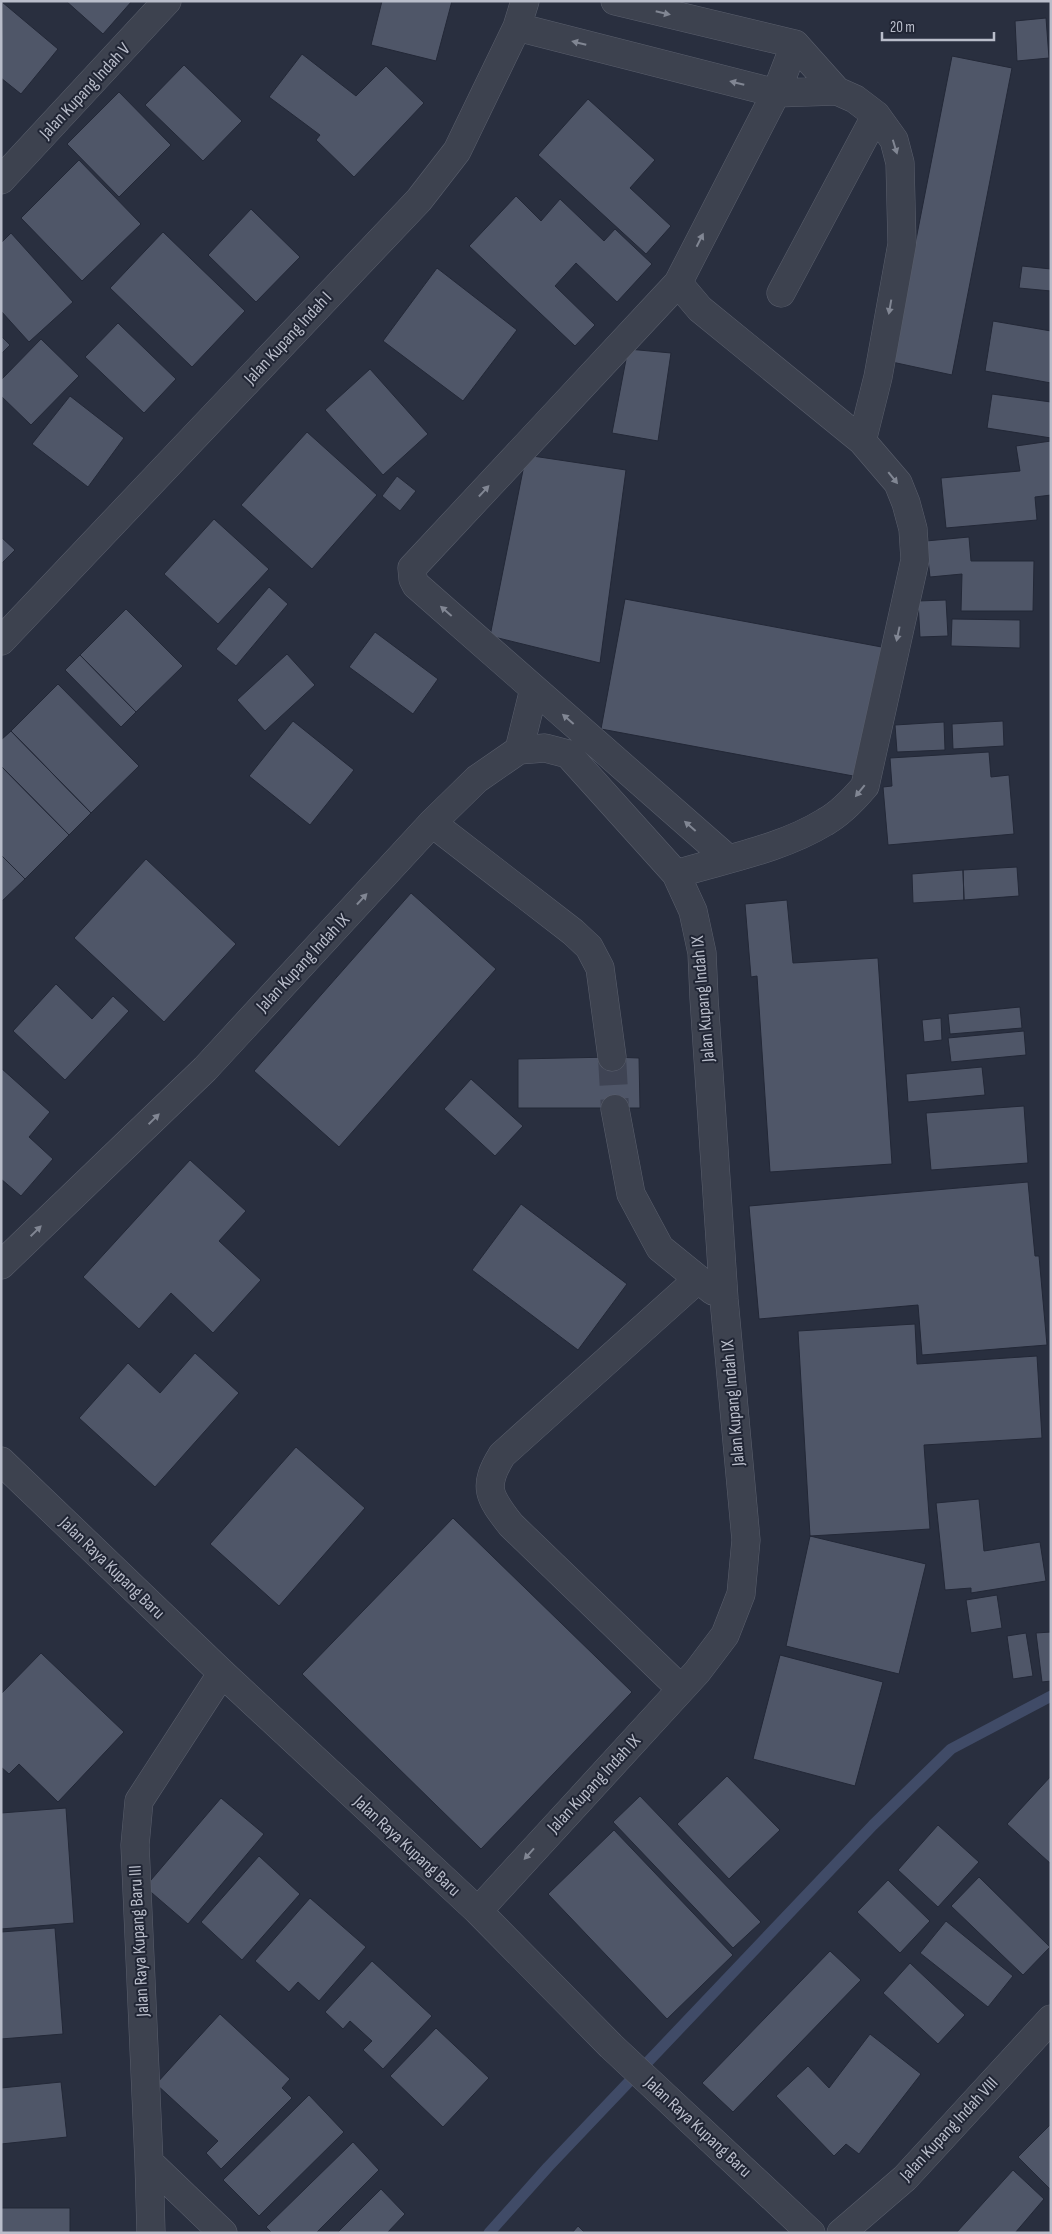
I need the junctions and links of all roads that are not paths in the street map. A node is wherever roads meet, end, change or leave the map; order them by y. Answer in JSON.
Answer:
{"nodes":[{"id":1,"x":167,"y":1,"type":"edge"},
{"id":2,"x":525,"y":1,"type":"edge"},
{"id":3,"x":615,"y":1,"type":"edge"},
{"id":4,"x":517,"y":27,"type":"junction"},
{"id":5,"x":795,"y":44,"type":"junction"},
{"id":6,"x":837,"y":91,"type":"junction"},
{"id":7,"x":776,"y":93,"type":"junction"},
{"id":8,"x":876,"y":114,"type":"junction"},
{"id":9,"x":1,"y":180,"type":"edge"},
{"id":10,"x":678,"y":283,"type":"junction"},
{"id":11,"x":781,"y":293,"type":"dead end"},
{"id":12,"x":862,"y":441,"type":"junction"},
{"id":13,"x":1,"y":641,"type":"edge"},
{"id":14,"x":534,"y":689,"type":"junction"},
{"id":15,"x":519,"y":750,"type":"junction"},
{"id":16,"x":432,"y":823,"type":"junction"},
{"id":17,"x":726,"y":858,"type":"junction"},
{"id":18,"x":676,"y":874,"type":"junction"},
{"id":19,"x":612,"y":1057,"type":"tunnel mouth"},
{"id":20,"x":615,"y":1109,"type":"tunnel mouth"},
{"id":21,"x":1,"y":1265,"type":"edge"},
{"id":22,"x":698,"y":1279,"type":"junction"},
{"id":23,"x":724,"y":1299,"type":"junction"},
{"id":24,"x":1,"y":1461,"type":"edge"},
{"id":25,"x":222,"y":1673,"type":"junction"},
{"id":26,"x":681,"y":1690,"type":"junction"},
{"id":27,"x":478,"y":1911,"type":"junction"},
{"id":28,"x":1051,"y":2019,"type":"edge"},
{"id":29,"x":149,"y":2162,"type":"junction"},
{"id":30,"x":151,"y":2233,"type":"edge"},
{"id":31,"x":223,"y":2233,"type":"edge"},
{"id":32,"x":811,"y":2233,"type":"edge"},
{"id":33,"x":842,"y":2233,"type":"edge"}],
"edges":[{"from":1,"to":9,"type":"street","name":"Jalan Kupang Indah V"},
{"from":2,"to":4,"type":"street","name":"Jalan Kupang Indah I"},
{"from":3,"to":5,"type":"street","one_way":true},
{"from":7,"to":4,"type":"street","one_way":true},
{"from":4,"to":13,"type":"street","name":"Jalan Kupang Indah I"},
{"from":5,"to":6,"type":"street"},
{"from":5,"to":7,"type":"street"},
{"from":6,"to":7,"type":"street"},
{"from":6,"to":8,"type":"street"},
{"from":10,"to":7,"type":"street","one_way":true},
{"from":8,"to":11,"type":"street"},
{"from":8,"to":12,"type":"street","one_way":true},
{"from":10,"to":12,"type":"street"},
{"from":14,"to":10,"type":"street","one_way":true},
{"from":12,"to":17,"type":"street","one_way":true},
{"from":14,"to":15,"type":"street"},
{"from":17,"to":14,"type":"street","one_way":true},
{"from":15,"to":16,"type":"street","name":"Jalan Kupang Indah IX"},
{"from":15,"to":18,"type":"street","name":"Jalan Kupang Indah IX"},
{"from":16,"to":19,"type":"street"},
{"from":21,"to":16,"type":"street","name":"Jalan Kupang Indah IX","one_way":true},
{"from":17,"to":18,"type":"street"},
{"from":18,"to":23,"type":"street","name":"Jalan Kupang Indah IX"},
{"from":20,"to":22,"type":"street"},
{"from":22,"to":23,"type":"street"},
{"from":22,"to":26,"type":"street"},
{"from":23,"to":26,"type":"street","name":"Jalan Kupang Indah IX"},
{"from":24,"to":25,"type":"street","name":"Jalan Raya Kupang Baru"},
{"from":25,"to":27,"type":"street","name":"Jalan Raya Kupang Baru"},
{"from":25,"to":29,"type":"street","name":"Jalan Raya Kupang Baru III"},
{"from":26,"to":27,"type":"street","name":"Jalan Kupang Indah IX","one_way":true},
{"from":27,"to":32,"type":"street","name":"Jalan Raya Kupang Baru"},
{"from":28,"to":33,"type":"street","name":"Jalan Kupang Indah VIII"},
{"from":29,"to":30,"type":"street","name":"Jalan Raya Kupang Baru III"},
{"from":29,"to":31,"type":"street"}]}
